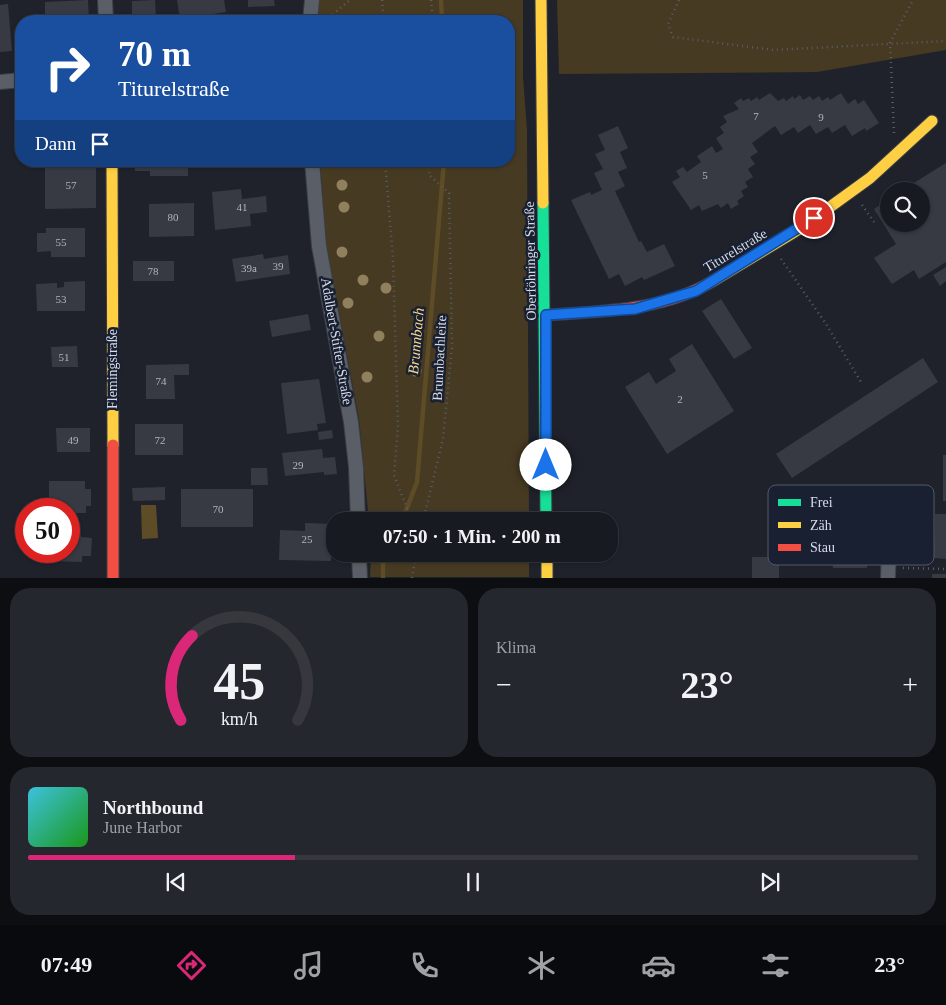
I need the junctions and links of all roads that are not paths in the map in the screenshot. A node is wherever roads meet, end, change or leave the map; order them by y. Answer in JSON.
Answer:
{"nodes":[{"id":1,"x":105,"y":0,"type":"edge"},
{"id":2,"x":312,"y":0,"type":"edge"},
{"id":3,"x":541,"y":0,"type":"edge"},
{"id":4,"x":106,"y":15,"type":"edge"},
{"id":5,"x":311,"y":15,"type":"edge"},
{"id":6,"x":15,"y":81,"type":"edge"},
{"id":7,"x":0,"y":82,"type":"edge"},
{"id":8,"x":932,"y":121,"type":"dead end"},
{"id":9,"x":112,"y":167,"type":"edge"},
{"id":10,"x":312,"y":167,"type":"edge"},
{"id":11,"x":546,"y":315,"type":"junction"},
{"id":12,"x":358,"y":512,"type":"edge"},
{"id":13,"x":546,"y":512,"type":"edge"},
{"id":14,"x":359,"y":562,"type":"edge"},
{"id":15,"x":546,"y":562,"type":"edge"},
{"id":16,"x":113,"y":578,"type":"edge"},
{"id":17,"x":360,"y":578,"type":"edge"},
{"id":18,"x":547,"y":578,"type":"edge"}],
"edges":[{"from":1,"to":4,"type":"street"},
{"from":2,"to":5,"type":"street"},
{"from":3,"to":11,"type":"street","name":"Oberföhringer Straße"},
{"from":6,"to":7,"type":"street"},
{"from":8,"to":11,"type":"street","name":"Titurelstraße"},
{"from":9,"to":16,"type":"street","name":"Flemingstraße"},
{"from":10,"to":12,"type":"street","name":"Adalbert-Stifter-Straße"},
{"from":11,"to":13,"type":"street","name":"Oberföhringer Straße"},
{"from":14,"to":17,"type":"street"},
{"from":15,"to":18,"type":"street"}]}
